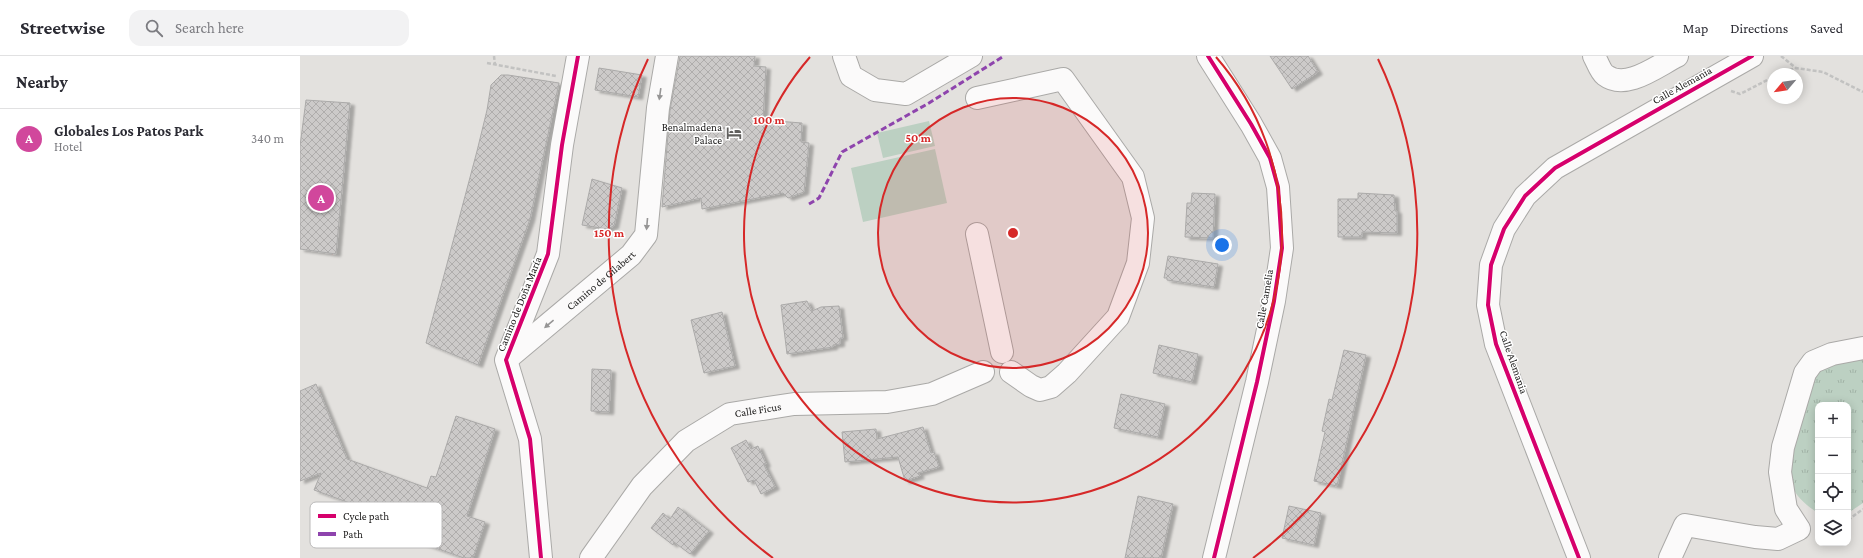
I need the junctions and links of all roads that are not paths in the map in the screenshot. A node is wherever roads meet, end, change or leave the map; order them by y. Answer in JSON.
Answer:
{"nodes":[{"id":1,"x":578,"y":56,"type":"edge"},
{"id":2,"x":667,"y":56,"type":"edge"},
{"id":3,"x":844,"y":56,"type":"edge"},
{"id":4,"x":971,"y":56,"type":"edge"},
{"id":5,"x":1208,"y":56,"type":"edge"},
{"id":6,"x":1594,"y":56,"type":"edge"},
{"id":7,"x":1676,"y":56,"type":"edge"},
{"id":8,"x":1752,"y":56,"type":"edge"},
{"id":9,"x":977,"y":98,"type":"dead end"},
{"id":10,"x":977,"y":234,"type":"dead end"},
{"id":11,"x":1863,"y":348,"type":"edge"},
{"id":12,"x":1002,"y":352,"type":"junction"},
{"id":13,"x":506,"y":360,"type":"junction"},
{"id":14,"x":983,"y":372,"type":"junction"},
{"id":15,"x":1011,"y":372,"type":"junction"},
{"id":16,"x":541,"y":558,"type":"edge"},
{"id":17,"x":591,"y":558,"type":"edge"},
{"id":18,"x":1214,"y":558,"type":"edge"},
{"id":19,"x":1579,"y":558,"type":"edge"},
{"id":20,"x":1670,"y":558,"type":"edge"}],
"edges":[{"from":1,"to":13,"type":"street","name":"Camino de Doña María"},
{"from":2,"to":13,"type":"street","name":"Camino de Gilabert","one_way":true},
{"from":3,"to":4,"type":"street"},
{"from":5,"to":18,"type":"street","name":"Calle Camelia"},
{"from":6,"to":7,"type":"street"},
{"from":8,"to":19,"type":"street","name":"Calle Alemania"},
{"from":9,"to":15,"type":"street"},
{"from":10,"to":12,"type":"street"},
{"from":11,"to":20,"type":"street"},
{"from":12,"to":14,"type":"street"},
{"from":12,"to":15,"type":"street"},
{"from":13,"to":16,"type":"street","name":"Camino de Doña María"},
{"from":14,"to":15,"type":"street"},
{"from":14,"to":17,"type":"street","name":"Calle Ficus"}]}
